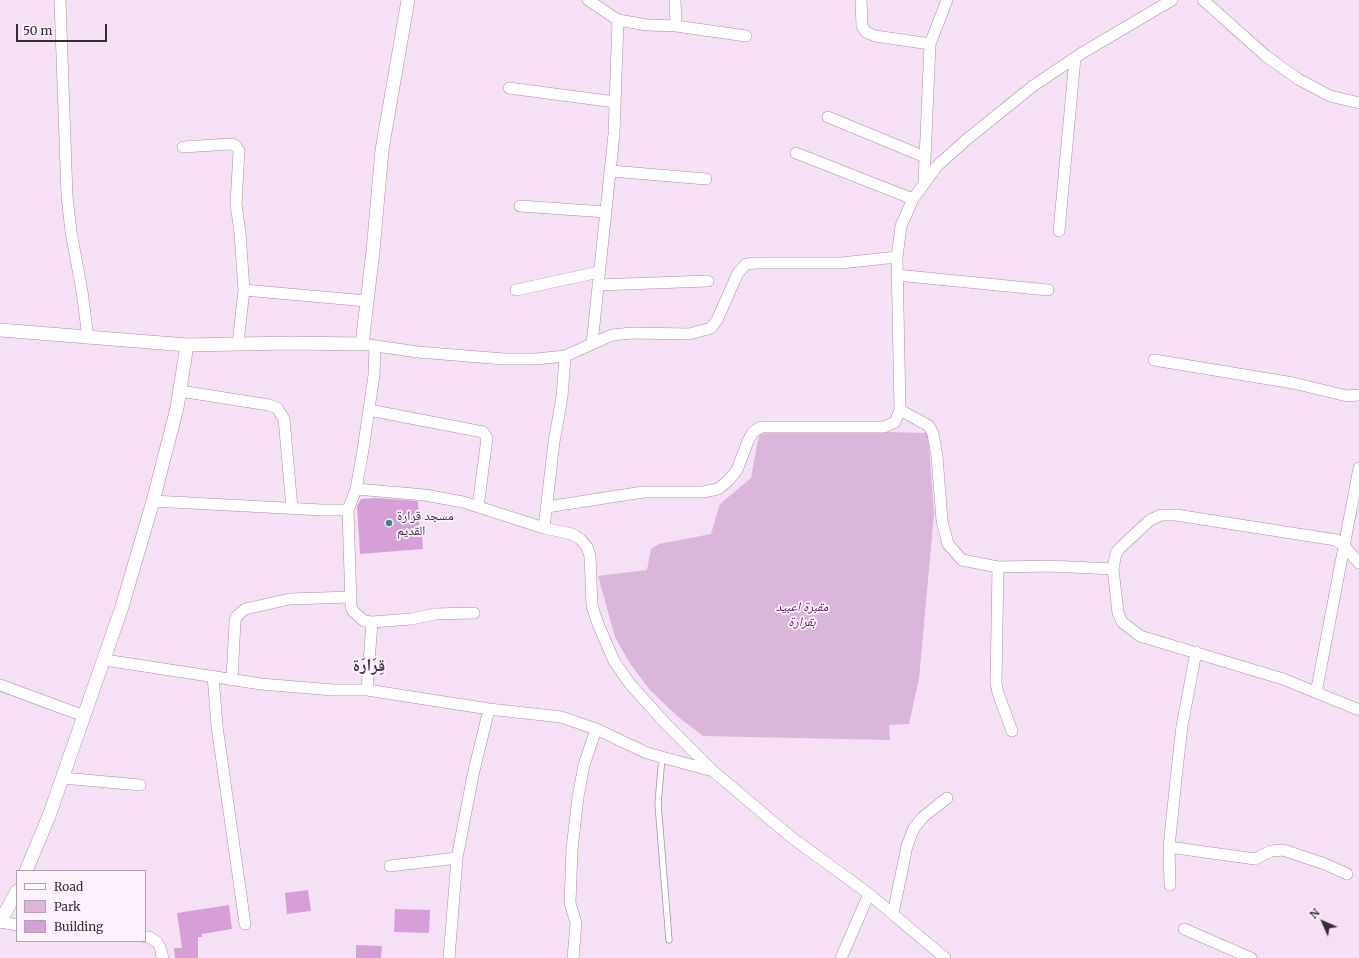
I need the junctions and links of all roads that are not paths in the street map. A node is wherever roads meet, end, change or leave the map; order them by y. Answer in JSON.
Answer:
{"nodes":[{"id":1,"x":60,"y":0,"type":"edge"},
{"id":2,"x":408,"y":0,"type":"edge"},
{"id":3,"x":588,"y":0,"type":"edge"},
{"id":4,"x":675,"y":0,"type":"edge"},
{"id":5,"x":861,"y":0,"type":"edge"},
{"id":6,"x":947,"y":0,"type":"edge"},
{"id":7,"x":1172,"y":0,"type":"edge"},
{"id":8,"x":1203,"y":0,"type":"edge"},
{"id":9,"x":618,"y":20,"type":"junction"},
{"id":10,"x":676,"y":26,"type":"junction"},
{"id":11,"x":746,"y":36,"type":"dead end"},
{"id":12,"x":930,"y":44,"type":"junction"},
{"id":13,"x":1075,"y":58,"type":"junction"},
{"id":14,"x":509,"y":88,"type":"dead end"},
{"id":15,"x":615,"y":102,"type":"junction"},
{"id":16,"x":1359,"y":103,"type":"edge"},
{"id":17,"x":828,"y":117,"type":"dead end"},
{"id":18,"x":183,"y":147,"type":"dead end"},
{"id":19,"x":796,"y":153,"type":"dead end"},
{"id":20,"x":925,"y":157,"type":"junction"},
{"id":21,"x":610,"y":171,"type":"junction"},
{"id":22,"x":706,"y":179,"type":"dead end"},
{"id":23,"x":924,"y":182,"type":"junction"},
{"id":24,"x":913,"y":199,"type":"junction"},
{"id":25,"x":520,"y":206,"type":"dead end"},
{"id":26,"x":606,"y":212,"type":"junction"},
{"id":27,"x":1059,"y":231,"type":"dead end"},
{"id":28,"x":897,"y":257,"type":"junction"},
{"id":29,"x":599,"y":272,"type":"junction"},
{"id":30,"x":896,"y":275,"type":"junction"},
{"id":31,"x":708,"y":280,"type":"dead end"},
{"id":32,"x":598,"y":285,"type":"junction"},
{"id":33,"x":244,"y":290,"type":"junction"},
{"id":34,"x":516,"y":290,"type":"dead end"},
{"id":35,"x":1048,"y":290,"type":"dead end"},
{"id":36,"x":367,"y":302,"type":"junction"},
{"id":37,"x":0,"y":330,"type":"edge"},
{"id":38,"x":88,"y":338,"type":"junction"},
{"id":39,"x":238,"y":343,"type":"junction"},
{"id":40,"x":592,"y":344,"type":"junction"},
{"id":41,"x":187,"y":345,"type":"junction"},
{"id":42,"x":368,"y":345,"type":"junction"},
{"id":43,"x":565,"y":356,"type":"junction"},
{"id":44,"x":1154,"y":360,"type":"dead end"},
{"id":45,"x":180,"y":390,"type":"junction"},
{"id":46,"x":1359,"y":395,"type":"edge"},
{"id":47,"x":370,"y":410,"type":"junction"},
{"id":48,"x":900,"y":410,"type":"junction"},
{"id":49,"x":1359,"y":468,"type":"edge"},
{"id":50,"x":356,"y":489,"type":"junction"},
{"id":51,"x":153,"y":501,"type":"junction"},
{"id":52,"x":547,"y":507,"type":"junction"},
{"id":53,"x":292,"y":508,"type":"junction"},
{"id":54,"x":478,"y":508,"type":"junction"},
{"id":55,"x":348,"y":510,"type":"junction"},
{"id":56,"x":544,"y":528,"type":"junction"},
{"id":57,"x":1344,"y":546,"type":"junction"},
{"id":58,"x":1359,"y":563,"type":"edge"},
{"id":59,"x":998,"y":567,"type":"junction"},
{"id":60,"x":1113,"y":569,"type":"junction"},
{"id":61,"x":351,"y":597,"type":"junction"},
{"id":62,"x":474,"y":613,"type":"dead end"},
{"id":63,"x":372,"y":622,"type":"junction"},
{"id":64,"x":1196,"y":652,"type":"junction"},
{"id":65,"x":104,"y":660,"type":"junction"},
{"id":66,"x":213,"y":676,"type":"junction"},
{"id":67,"x":232,"y":678,"type":"junction"},
{"id":68,"x":0,"y":685,"type":"edge"},
{"id":69,"x":367,"y":690,"type":"junction"},
{"id":70,"x":1316,"y":693,"type":"junction"},
{"id":71,"x":489,"y":709,"type":"junction"},
{"id":72,"x":1359,"y":710,"type":"edge"},
{"id":73,"x":84,"y":716,"type":"junction"},
{"id":74,"x":596,"y":729,"type":"junction"},
{"id":75,"x":1012,"y":731,"type":"dead end"},
{"id":76,"x":662,"y":756,"type":"junction"},
{"id":77,"x":713,"y":771,"type":"junction"},
{"id":78,"x":63,"y":778,"type":"junction"},
{"id":79,"x":140,"y":785,"type":"dead end"},
{"id":80,"x":947,"y":798,"type":"dead end"},
{"id":81,"x":1169,"y":848,"type":"junction"},
{"id":82,"x":457,"y":858,"type":"junction"},
{"id":83,"x":390,"y":866,"type":"dead end"},
{"id":84,"x":26,"y":870,"type":"edge"},
{"id":85,"x":1346,"y":874,"type":"dead end"},
{"id":86,"x":1170,"y":885,"type":"dead end"},
{"id":87,"x":16,"y":893,"type":"edge"},
{"id":88,"x":869,"y":894,"type":"junction"},
{"id":89,"x":893,"y":914,"type":"junction"},
{"id":90,"x":0,"y":922,"type":"edge"},
{"id":91,"x":245,"y":924,"type":"dead end"},
{"id":92,"x":16,"y":925,"type":"edge"},
{"id":93,"x":1184,"y":929,"type":"dead end"},
{"id":94,"x":146,"y":937,"type":"edge"},
{"id":95,"x":669,"y":940,"type":"dead end"},
{"id":96,"x":162,"y":958,"type":"edge"},
{"id":97,"x":449,"y":958,"type":"edge"},
{"id":98,"x":573,"y":958,"type":"edge"},
{"id":99,"x":841,"y":958,"type":"edge"},
{"id":100,"x":945,"y":958,"type":"edge"},
{"id":101,"x":1251,"y":958,"type":"edge"}],
"edges":[{"from":1,"to":38,"type":"street"},
{"from":2,"to":36,"type":"street"},
{"from":3,"to":9,"type":"street"},
{"from":4,"to":10,"type":"street"},
{"from":5,"to":12,"type":"street"},
{"from":6,"to":12,"type":"street"},
{"from":7,"to":13,"type":"street"},
{"from":8,"to":16,"type":"street"},
{"from":9,"to":10,"type":"street"},
{"from":9,"to":15,"type":"street"},
{"from":10,"to":11,"type":"street"},
{"from":12,"to":20,"type":"street"},
{"from":13,"to":23,"type":"street"},
{"from":13,"to":27,"type":"street"},
{"from":14,"to":15,"type":"street"},
{"from":15,"to":21,"type":"street"},
{"from":17,"to":20,"type":"street"},
{"from":18,"to":33,"type":"street"},
{"from":19,"to":24,"type":"street"},
{"from":20,"to":23,"type":"street"},
{"from":21,"to":22,"type":"street"},
{"from":21,"to":26,"type":"street"},
{"from":23,"to":24,"type":"street"},
{"from":24,"to":28,"type":"street"},
{"from":25,"to":26,"type":"street"},
{"from":26,"to":29,"type":"street"},
{"from":28,"to":30,"type":"street"},
{"from":28,"to":40,"type":"street"},
{"from":29,"to":32,"type":"street"},
{"from":29,"to":34,"type":"street"},
{"from":30,"to":35,"type":"street"},
{"from":30,"to":48,"type":"street"},
{"from":31,"to":32,"type":"street"},
{"from":32,"to":40,"type":"street"},
{"from":33,"to":36,"type":"street"},
{"from":33,"to":39,"type":"street"},
{"from":36,"to":42,"type":"street"},
{"from":37,"to":38,"type":"street"},
{"from":38,"to":41,"type":"street"},
{"from":39,"to":41,"type":"street"},
{"from":39,"to":42,"type":"street"},
{"from":40,"to":43,"type":"street"},
{"from":41,"to":45,"type":"street"},
{"from":42,"to":43,"type":"street"},
{"from":42,"to":47,"type":"street"},
{"from":43,"to":52,"type":"street"},
{"from":44,"to":46,"type":"street"},
{"from":45,"to":51,"type":"street"},
{"from":45,"to":53,"type":"street"},
{"from":47,"to":50,"type":"street"},
{"from":47,"to":54,"type":"street"},
{"from":48,"to":52,"type":"street"},
{"from":48,"to":59,"type":"street"},
{"from":49,"to":57,"type":"street"},
{"from":50,"to":54,"type":"street"},
{"from":50,"to":55,"type":"street"},
{"from":51,"to":53,"type":"street"},
{"from":51,"to":65,"type":"street"},
{"from":52,"to":56,"type":"street"},
{"from":53,"to":55,"type":"street"},
{"from":54,"to":56,"type":"street"},
{"from":55,"to":61,"type":"street"},
{"from":56,"to":77,"type":"street"},
{"from":57,"to":58,"type":"street"},
{"from":57,"to":60,"type":"street"},
{"from":57,"to":70,"type":"street"},
{"from":59,"to":60,"type":"street"},
{"from":59,"to":75,"type":"street"},
{"from":60,"to":64,"type":"street"},
{"from":61,"to":63,"type":"street"},
{"from":61,"to":67,"type":"street"},
{"from":62,"to":63,"type":"street"},
{"from":63,"to":69,"type":"street"},
{"from":64,"to":70,"type":"street"},
{"from":64,"to":81,"type":"street"},
{"from":65,"to":66,"type":"street"},
{"from":65,"to":73,"type":"street"},
{"from":66,"to":67,"type":"street"},
{"from":66,"to":91,"type":"street"},
{"from":67,"to":69,"type":"street"},
{"from":68,"to":73,"type":"street"},
{"from":69,"to":71,"type":"street"},
{"from":70,"to":72,"type":"street"},
{"from":71,"to":74,"type":"street"},
{"from":71,"to":82,"type":"street"},
{"from":73,"to":78,"type":"street"},
{"from":74,"to":76,"type":"street"},
{"from":74,"to":98,"type":"street"},
{"from":76,"to":77,"type":"street"},
{"from":76,"to":95,"type":"lane"},
{"from":77,"to":88,"type":"street"},
{"from":78,"to":79,"type":"street"},
{"from":78,"to":84,"type":"street"},
{"from":80,"to":89,"type":"street"},
{"from":81,"to":85,"type":"street"},
{"from":81,"to":86,"type":"street"},
{"from":82,"to":83,"type":"street"},
{"from":82,"to":97,"type":"street"},
{"from":87,"to":90,"type":"street"},
{"from":88,"to":89,"type":"street"},
{"from":88,"to":99,"type":"street"},
{"from":89,"to":100,"type":"street"},
{"from":90,"to":92,"type":"street"},
{"from":93,"to":101,"type":"street"},
{"from":94,"to":96,"type":"street"}]}
